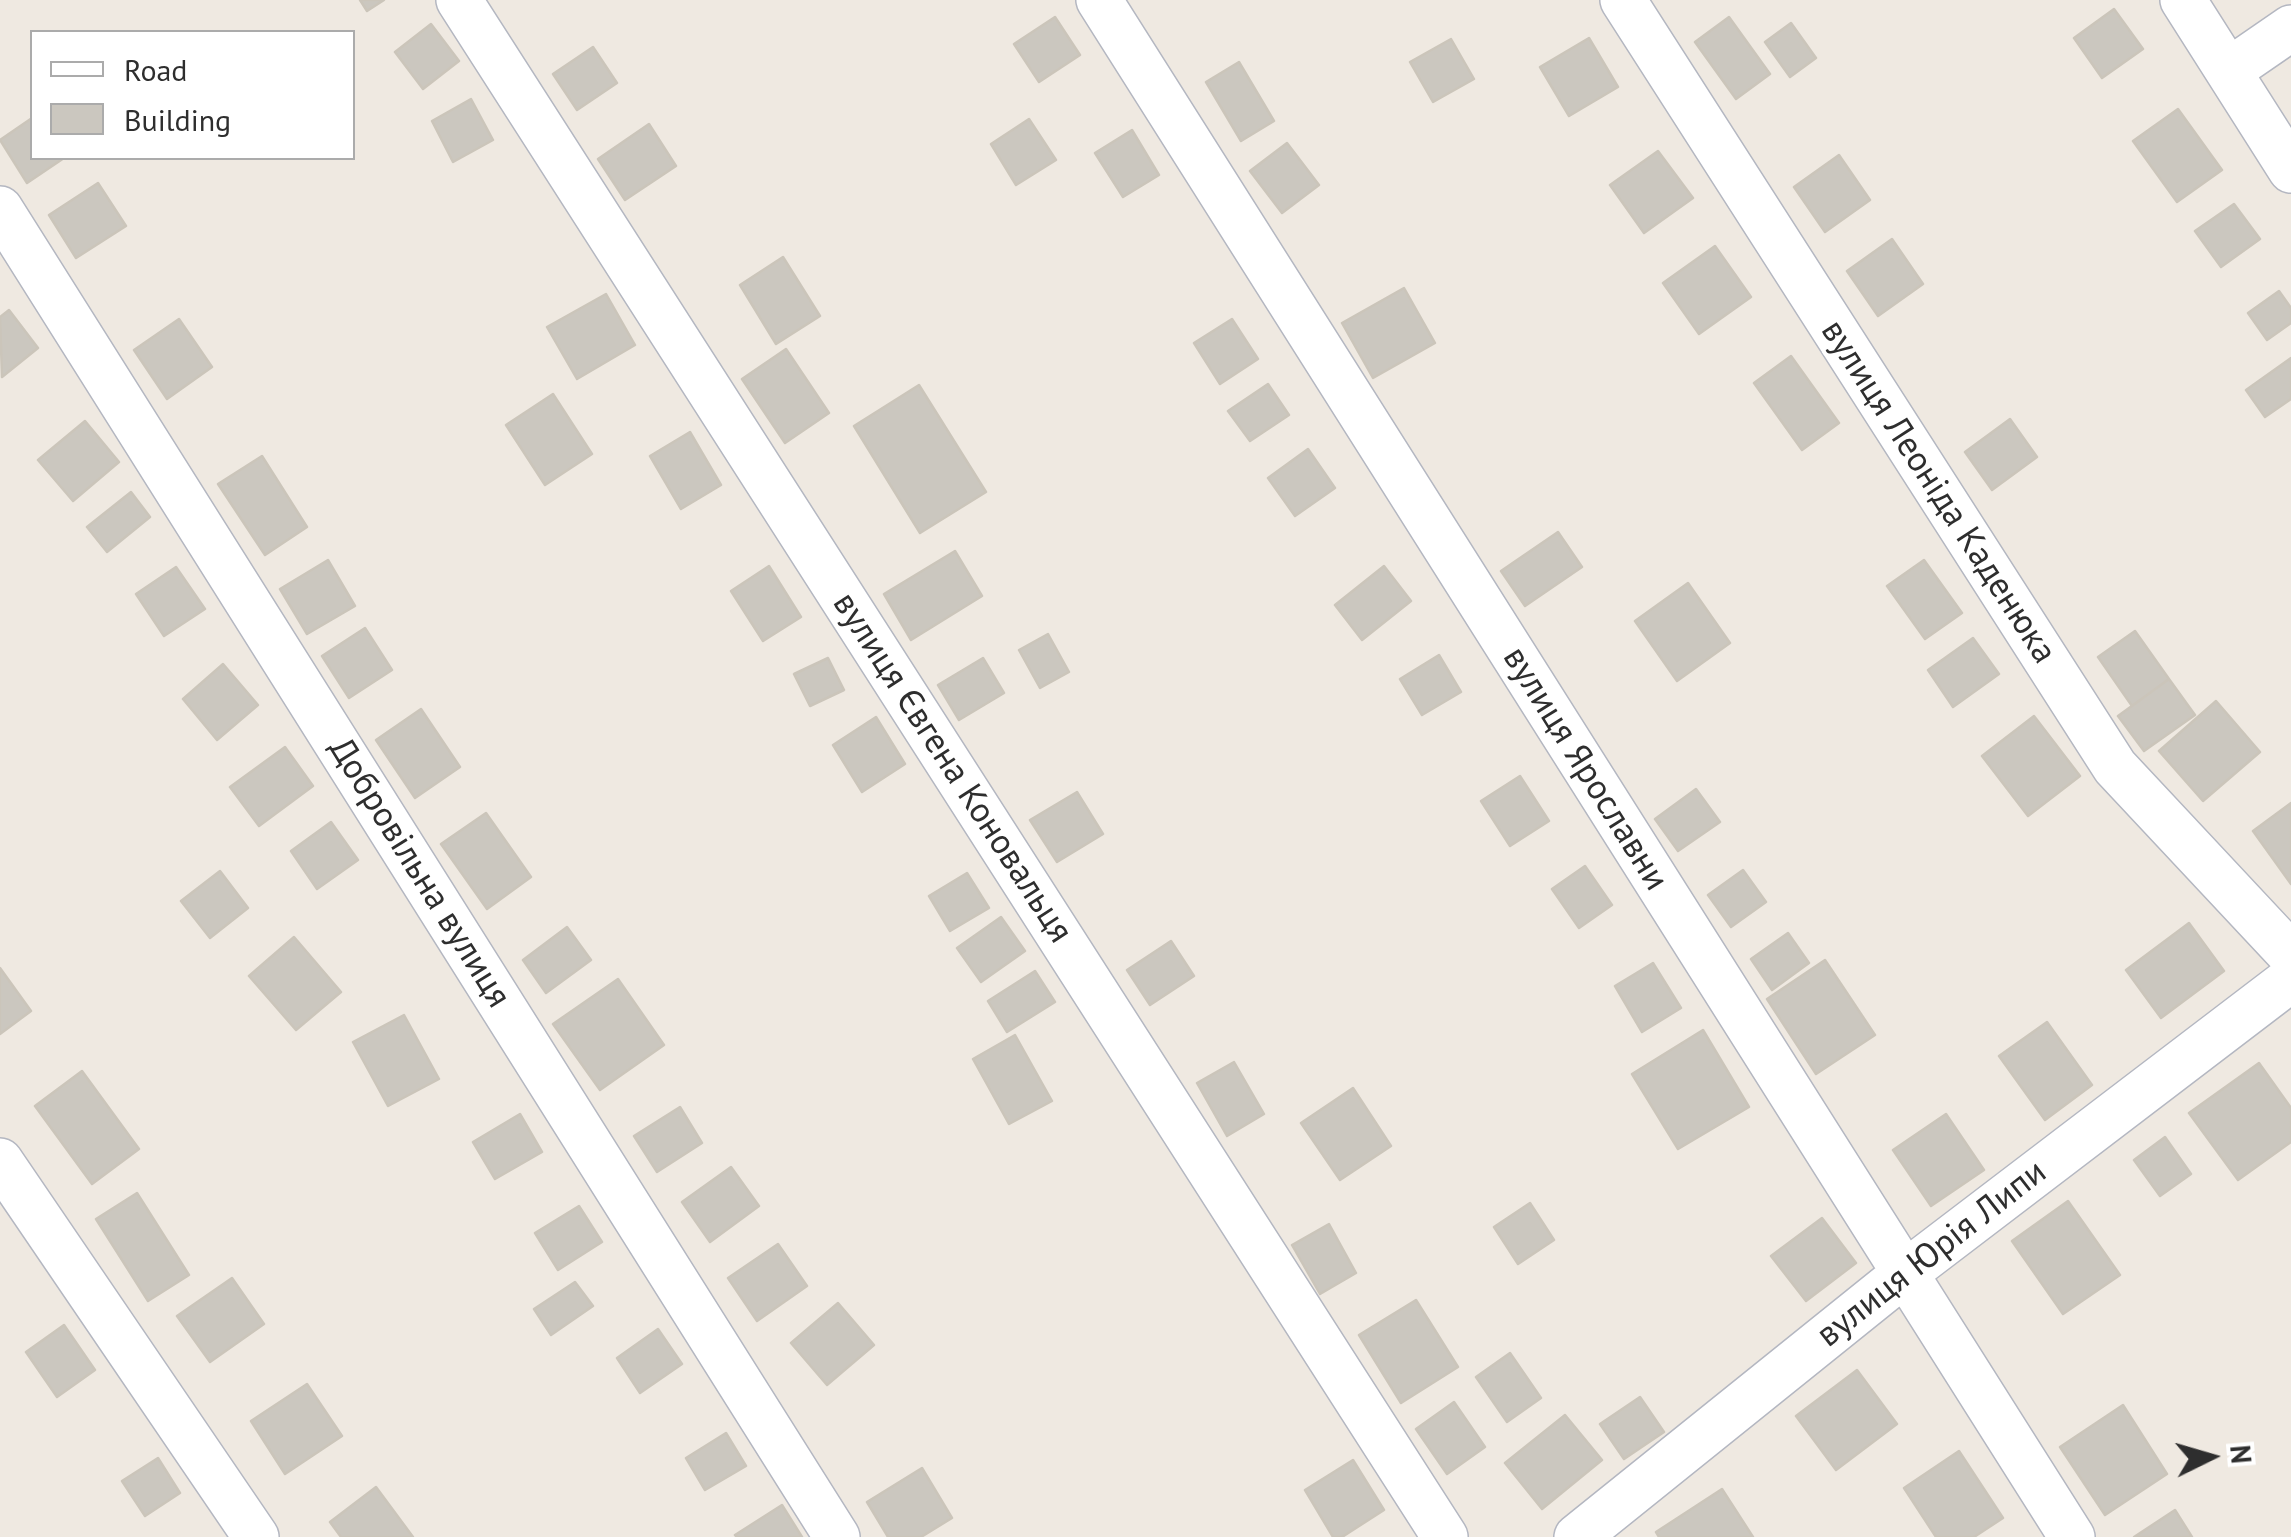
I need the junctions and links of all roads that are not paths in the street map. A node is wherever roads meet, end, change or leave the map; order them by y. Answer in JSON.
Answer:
{"nodes":[{"id":1,"x":458,"y":0,"type":"edge"},
{"id":2,"x":1099,"y":0,"type":"edge"},
{"id":3,"x":1623,"y":0,"type":"edge"},
{"id":4,"x":2183,"y":0,"type":"edge"},
{"id":5,"x":2291,"y":28,"type":"edge"},
{"id":6,"x":2230,"y":70,"type":"junction"},
{"id":7,"x":2291,"y":170,"type":"edge"},
{"id":8,"x":0,"y":209,"type":"edge"},
{"id":9,"x":2291,"y":955,"type":"edge"},
{"id":10,"x":2291,"y":978,"type":"edge"},
{"id":11,"x":0,"y":1161,"type":"edge"},
{"id":12,"x":1904,"y":1274,"type":"junction"},
{"id":13,"x":256,"y":1537,"type":"edge"},
{"id":14,"x":837,"y":1537,"type":"edge"},
{"id":15,"x":1445,"y":1537,"type":"edge"},
{"id":16,"x":1578,"y":1537,"type":"edge"},
{"id":17,"x":2072,"y":1537,"type":"edge"}],
"edges":[{"from":1,"to":15,"type":"street","name":"вулиця Євгена Коновальця"},
{"from":2,"to":12,"type":"street","name":"вулиця Ярославни"},
{"from":3,"to":9,"type":"street","name":"вулиця Леоніда Каденюка"},
{"from":4,"to":6,"type":"street"},
{"from":5,"to":6,"type":"street"},
{"from":6,"to":7,"type":"street"},
{"from":8,"to":14,"type":"street","name":"Добровільна вулиця"},
{"from":10,"to":12,"type":"street","name":"вулиця Юрія Липи"},
{"from":11,"to":13,"type":"street"},
{"from":12,"to":16,"type":"street","name":"вулиця Юрія Липи"},
{"from":12,"to":17,"type":"street","name":"вулиця Ярославни"}]}
